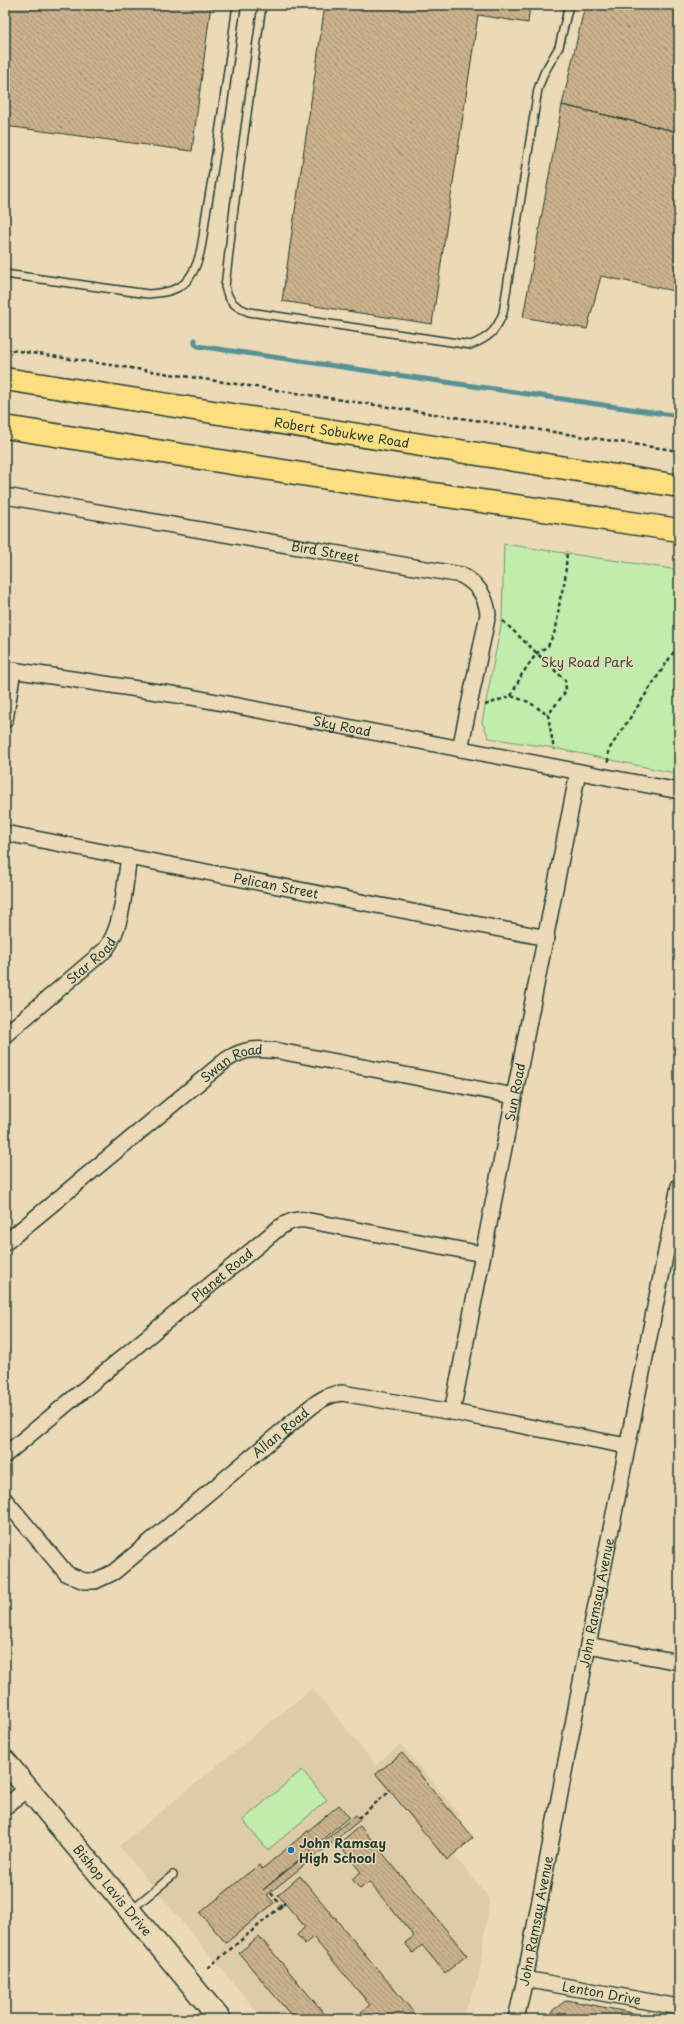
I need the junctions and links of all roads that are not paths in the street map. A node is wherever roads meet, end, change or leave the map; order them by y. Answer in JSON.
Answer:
{"nodes":[{"id":1,"x":237,"y":5,"type":"edge"},
{"id":2,"x":262,"y":5,"type":"edge"},
{"id":3,"x":569,"y":5,"type":"edge"},
{"id":4,"x":5,"y":274,"type":"edge"},
{"id":5,"x":5,"y":380,"type":"edge"},
{"id":6,"x":5,"y":427,"type":"edge"},
{"id":7,"x":679,"y":486,"type":"edge"},
{"id":8,"x":5,"y":496,"type":"edge"},
{"id":9,"x":679,"y":530,"type":"edge"},
{"id":10,"x":9,"y":669,"type":"edge"},
{"id":11,"x":5,"y":720,"type":"edge"},
{"id":12,"x":460,"y":749,"type":"junction"},
{"id":13,"x":578,"y":772,"type":"junction"},
{"id":14,"x":679,"y":790,"type":"edge"},
{"id":15,"x":5,"y":833,"type":"edge"},
{"id":16,"x":129,"y":857,"type":"junction"},
{"id":17,"x":546,"y":938,"type":"junction"},
{"id":18,"x":5,"y":1035,"type":"edge"},
{"id":19,"x":514,"y":1096,"type":"junction"},
{"id":20,"x":679,"y":1186,"type":"edge"},
{"id":21,"x":5,"y":1243,"type":"edge"},
{"id":22,"x":482,"y":1254,"type":"junction"},
{"id":23,"x":452,"y":1412,"type":"junction"},
{"id":24,"x":627,"y":1446,"type":"junction"},
{"id":25,"x":5,"y":1455,"type":"edge"},
{"id":26,"x":5,"y":1500,"type":"edge"},
{"id":27,"x":588,"y":1645,"type":"junction"},
{"id":28,"x":679,"y":1662,"type":"edge"},
{"id":29,"x":5,"y":1761,"type":"edge"},
{"id":30,"x":28,"y":1788,"type":"junction"},
{"id":31,"x":5,"y":1807,"type":"edge"},
{"id":32,"x":173,"y":1875,"type":"dead end"},
{"id":33,"x":130,"y":1911,"type":"junction"},
{"id":34,"x":525,"y":1979,"type":"junction"},
{"id":35,"x":679,"y":2007,"type":"edge"},
{"id":36,"x":220,"y":2019,"type":"edge"},
{"id":37,"x":516,"y":2019,"type":"edge"}],
"edges":[{"from":1,"to":4,"type":"lane"},
{"from":2,"to":3,"type":"lane"},
{"from":5,"to":7,"type":"main road","name":"Robert Sobukwe Road"},
{"from":6,"to":9,"type":"main road"},
{"from":8,"to":12,"type":"street","name":"Bird Street"},
{"from":10,"to":11,"type":"street"},
{"from":10,"to":12,"type":"street","name":"Sky Road"},
{"from":12,"to":13,"type":"street","name":"Sky Road"},
{"from":13,"to":14,"type":"street","name":"Sky Road"},
{"from":13,"to":17,"type":"street","name":"Sun Road"},
{"from":15,"to":16,"type":"street","name":"Pelican Street"},
{"from":16,"to":17,"type":"street","name":"Pelican Street"},
{"from":16,"to":18,"type":"street","name":"Star Road"},
{"from":17,"to":19,"type":"street","name":"Sun Road"},
{"from":19,"to":21,"type":"street","name":"Swan Road"},
{"from":19,"to":22,"type":"street","name":"Sun Road"},
{"from":20,"to":24,"type":"street","name":"John Ramsay Avenue"},
{"from":22,"to":23,"type":"street","name":"Sun Road"},
{"from":22,"to":25,"type":"street","name":"Planet Road"},
{"from":23,"to":24,"type":"street","name":"Allan Road"},
{"from":23,"to":26,"type":"street","name":"Allan Road"},
{"from":24,"to":27,"type":"street","name":"John Ramsay Avenue"},
{"from":27,"to":28,"type":"street"},
{"from":27,"to":34,"type":"street","name":"John Ramsay Avenue"},
{"from":29,"to":30,"type":"street","name":"Bishop Lavis Drive"},
{"from":30,"to":31,"type":"street"},
{"from":30,"to":33,"type":"street","name":"Bishop Lavis Drive"},
{"from":32,"to":33,"type":"lane"},
{"from":33,"to":36,"type":"street","name":"Bishop Lavis Drive"},
{"from":34,"to":35,"type":"street","name":"Lenton Drive"},
{"from":34,"to":37,"type":"street","name":"John Ramsay Avenue"}]}
